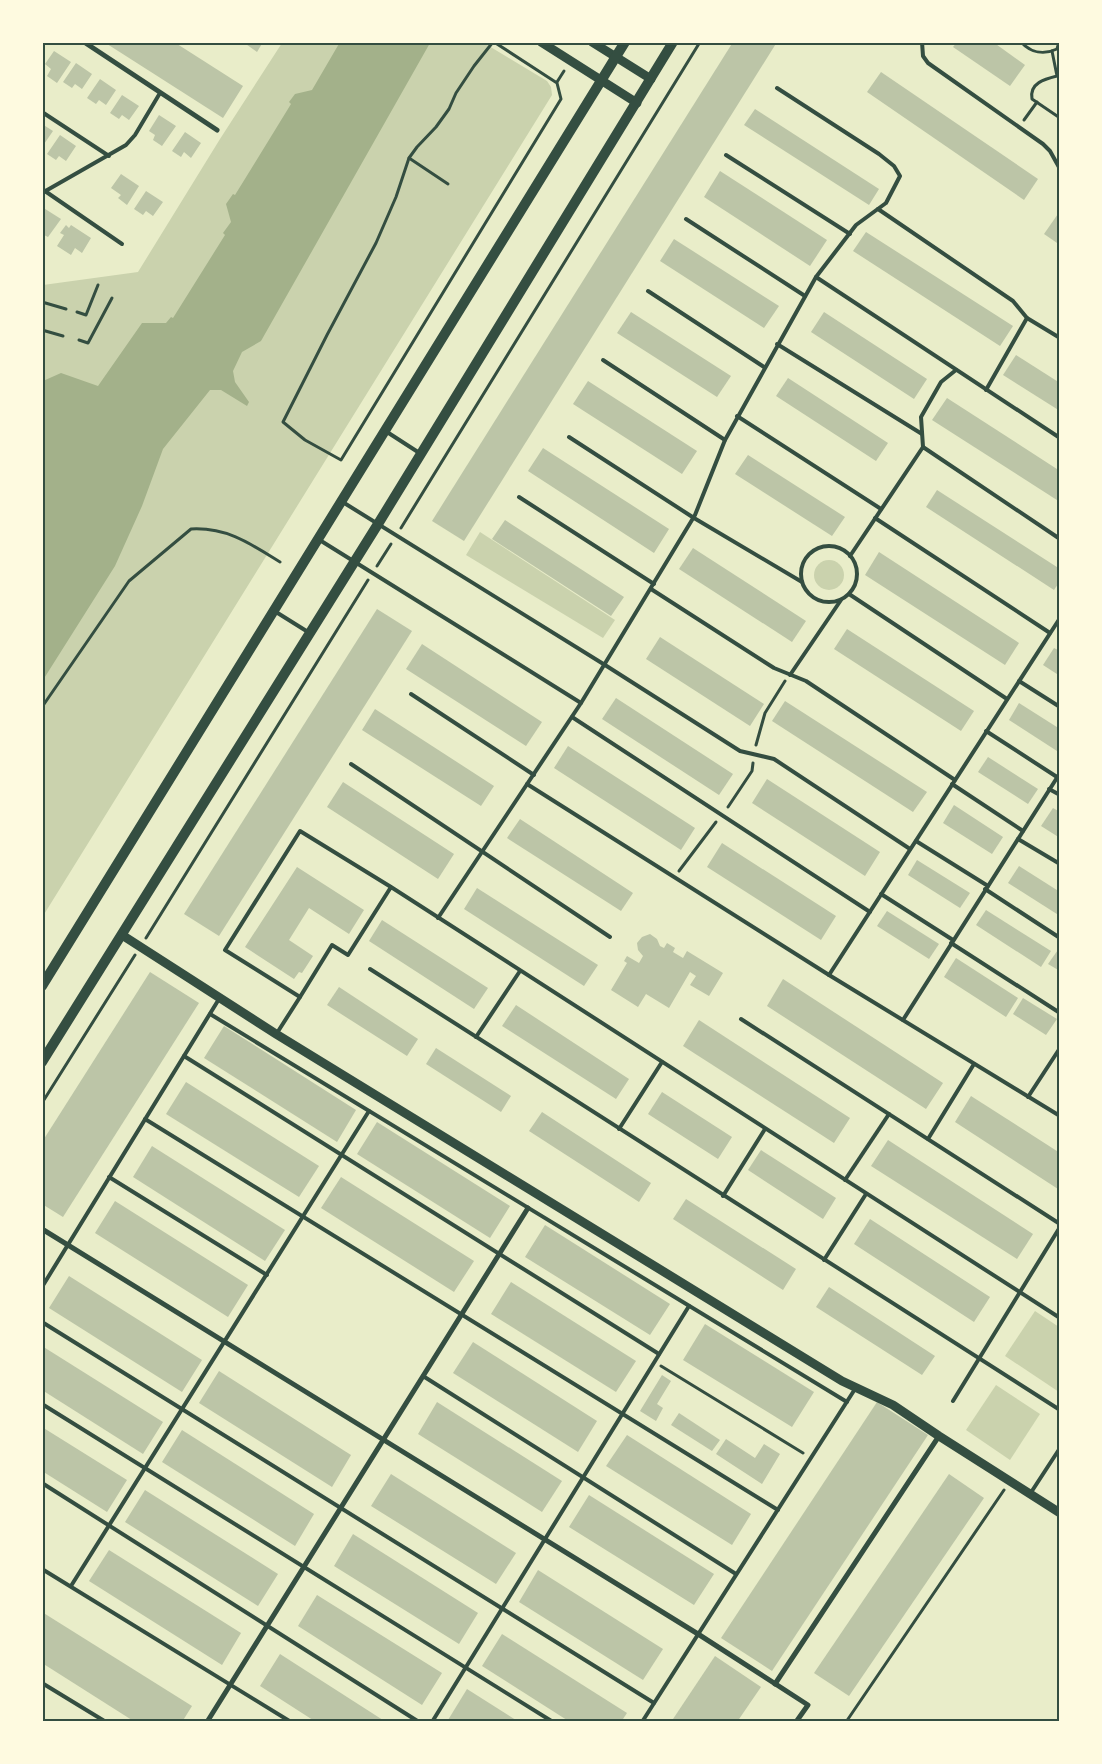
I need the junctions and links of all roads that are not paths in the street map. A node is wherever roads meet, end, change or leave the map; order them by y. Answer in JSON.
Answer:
{"nodes":[{"id":1,"x":84,"y":42,"type":"edge"},
{"id":2,"x":541,"y":42,"type":"edge"},
{"id":3,"x":592,"y":42,"type":"edge"},
{"id":4,"x":625,"y":42,"type":"edge"},
{"id":5,"x":673,"y":42,"type":"edge"},
{"id":6,"x":922,"y":42,"type":"edge"},
{"id":7,"x":615,"y":57,"type":"junction"},
{"id":8,"x":651,"y":79,"type":"junction"},
{"id":9,"x":601,"y":81,"type":"junction"},
{"id":10,"x":777,"y":88,"type":"dead end"},
{"id":11,"x":160,"y":93,"type":"junction"},
{"id":12,"x":637,"y":103,"type":"junction"},
{"id":13,"x":42,"y":112,"type":"edge"},
{"id":14,"x":217,"y":130,"type":"dead end"},
{"id":15,"x":109,"y":156,"type":"junction"},
{"id":16,"x":726,"y":156,"type":"dead end"},
{"id":17,"x":1060,"y":169,"type":"edge"},
{"id":18,"x":44,"y":191,"type":"edge"},
{"id":19,"x":878,"y":209,"type":"junction"},
{"id":20,"x":686,"y":219,"type":"dead end"},
{"id":21,"x":850,"y":234,"type":"junction"},
{"id":22,"x":122,"y":244,"type":"dead end"},
{"id":23,"x":816,"y":278,"type":"junction"},
{"id":24,"x":648,"y":291,"type":"dead end"},
{"id":25,"x":805,"y":296,"type":"junction"},
{"id":26,"x":1027,"y":318,"type":"junction"},
{"id":27,"x":1060,"y":338,"type":"edge"},
{"id":28,"x":778,"y":344,"type":"junction"},
{"id":29,"x":603,"y":360,"type":"dead end"},
{"id":30,"x":764,"y":367,"type":"junction"},
{"id":31,"x":956,"y":370,"type":"junction"},
{"id":32,"x":986,"y":390,"type":"junction"},
{"id":33,"x":737,"y":416,"type":"junction"},
{"id":34,"x":385,"y":430,"type":"junction"},
{"id":35,"x":922,"y":434,"type":"junction"},
{"id":36,"x":569,"y":437,"type":"dead end"},
{"id":37,"x":1060,"y":438,"type":"edge"},
{"id":38,"x":725,"y":440,"type":"junction"},
{"id":39,"x":923,"y":447,"type":"junction"},
{"id":40,"x":421,"y":454,"type":"junction"},
{"id":41,"x":519,"y":497,"type":"dead end"},
{"id":42,"x":341,"y":501,"type":"junction"},
{"id":43,"x":881,"y":510,"type":"junction"},
{"id":44,"x":694,"y":518,"type":"junction"},
{"id":45,"x":875,"y":518,"type":"junction"},
{"id":46,"x":378,"y":524,"type":"junction"},
{"id":47,"x":318,"y":539,"type":"junction"},
{"id":48,"x":1060,"y":539,"type":"edge"},
{"id":49,"x":850,"y":556,"type":"junction"},
{"id":50,"x":354,"y":562,"type":"junction"},
{"id":51,"x":802,"y":582,"type":"junction"},
{"id":52,"x":654,"y":584,"type":"junction"},
{"id":53,"x":651,"y":589,"type":"junction"},
{"id":54,"x":849,"y":594,"type":"junction"},
{"id":55,"x":842,"y":600,"type":"junction"},
{"id":56,"x":274,"y":611,"type":"junction"},
{"id":57,"x":1060,"y":618,"type":"edge"},
{"id":58,"x":1057,"y":626,"type":"edge"},
{"id":59,"x":310,"y":633,"type":"junction"},
{"id":60,"x":1050,"y":633,"type":"junction"},
{"id":61,"x":605,"y":665,"type":"junction"},
{"id":62,"x":790,"y":675,"type":"junction"},
{"id":63,"x":1019,"y":681,"type":"junction"},
{"id":64,"x":411,"y":694,"type":"dead end"},
{"id":65,"x":1007,"y":699,"type":"junction"},
{"id":66,"x":581,"y":703,"type":"junction"},
{"id":67,"x":1060,"y":707,"type":"edge"},
{"id":68,"x":572,"y":717,"type":"junction"},
{"id":69,"x":986,"y":731,"type":"junction"},
{"id":70,"x":351,"y":764,"type":"dead end"},
{"id":71,"x":534,"y":775,"type":"junction"},
{"id":72,"x":1058,"y":775,"type":"edge"},
{"id":73,"x":954,"y":782,"type":"junction"},
{"id":74,"x":527,"y":784,"type":"junction"},
{"id":75,"x":1049,"y":789,"type":"junction"},
{"id":76,"x":1060,"y":795,"type":"edge"},
{"id":77,"x":1023,"y":831,"type":"junction"},
{"id":78,"x":1018,"y":839,"type":"junction"},
{"id":79,"x":916,"y":841,"type":"junction"},
{"id":80,"x":910,"y":849,"type":"junction"},
{"id":81,"x":482,"y":851,"type":"junction"},
{"id":82,"x":1060,"y":864,"type":"edge"},
{"id":83,"x":391,"y":887,"type":"junction"},
{"id":84,"x":986,"y":888,"type":"junction"},
{"id":85,"x":881,"y":894,"type":"junction"},
{"id":86,"x":870,"y":912,"type":"junction"},
{"id":87,"x":438,"y":918,"type":"junction"},
{"id":88,"x":122,"y":935,"type":"junction"},
{"id":89,"x":610,"y":937,"type":"dead end"},
{"id":90,"x":1060,"y":938,"type":"edge"},
{"id":91,"x":952,"y":942,"type":"junction"},
{"id":92,"x":370,"y":970,"type":"dead end"},
{"id":93,"x":520,"y":971,"type":"junction"},
{"id":94,"x":829,"y":975,"type":"junction"},
{"id":95,"x":42,"y":986,"type":"edge"},
{"id":96,"x":300,"y":997,"type":"junction"},
{"id":97,"x":219,"y":998,"type":"junction"},
{"id":98,"x":1060,"y":1013,"type":"edge"},
{"id":99,"x":210,"y":1014,"type":"junction"},
{"id":100,"x":741,"y":1019,"type":"dead end"},
{"id":101,"x":903,"y":1020,"type":"junction"},
{"id":102,"x":276,"y":1034,"type":"junction"},
{"id":103,"x":476,"y":1038,"type":"junction"},
{"id":104,"x":1060,"y":1048,"type":"edge"},
{"id":105,"x":184,"y":1056,"type":"junction"},
{"id":106,"x":42,"y":1062,"type":"edge"},
{"id":107,"x":662,"y":1062,"type":"junction"},
{"id":108,"x":974,"y":1064,"type":"junction"},
{"id":109,"x":1028,"y":1097,"type":"junction"},
{"id":110,"x":369,"y":1111,"type":"junction"},
{"id":111,"x":888,"y":1114,"type":"junction"},
{"id":112,"x":1060,"y":1116,"type":"edge"},
{"id":113,"x":145,"y":1119,"type":"junction"},
{"id":114,"x":619,"y":1129,"type":"junction"},
{"id":115,"x":765,"y":1129,"type":"junction"},
{"id":116,"x":928,"y":1139,"type":"junction"},
{"id":117,"x":342,"y":1155,"type":"junction"},
{"id":118,"x":110,"y":1177,"type":"junction"},
{"id":119,"x":845,"y":1180,"type":"junction"},
{"id":120,"x":866,"y":1194,"type":"junction"},
{"id":121,"x":723,"y":1196,"type":"junction"},
{"id":122,"x":528,"y":1208,"type":"junction"},
{"id":123,"x":303,"y":1217,"type":"junction"},
{"id":124,"x":1060,"y":1225,"type":"edge"},
{"id":125,"x":42,"y":1229,"type":"edge"},
{"id":126,"x":68,"y":1245,"type":"junction"},
{"id":127,"x":499,"y":1254,"type":"junction"},
{"id":128,"x":824,"y":1260,"type":"junction"},
{"id":129,"x":267,"y":1275,"type":"junction"},
{"id":130,"x":42,"y":1287,"type":"edge"},
{"id":131,"x":1019,"y":1292,"type":"junction"},
{"id":132,"x":689,"y":1306,"type":"junction"},
{"id":133,"x":462,"y":1314,"type":"junction"},
{"id":134,"x":1060,"y":1318,"type":"edge"},
{"id":135,"x":42,"y":1322,"type":"edge"},
{"id":136,"x":225,"y":1341,"type":"junction"},
{"id":137,"x":659,"y":1354,"type":"junction"},
{"id":138,"x":978,"y":1359,"type":"junction"},
{"id":139,"x":423,"y":1376,"type":"junction"},
{"id":140,"x":856,"y":1388,"type":"junction"},
{"id":141,"x":952,"y":1401,"type":"dead end"},
{"id":142,"x":847,"y":1402,"type":"junction"},
{"id":143,"x":42,"y":1404,"type":"edge"},
{"id":144,"x":182,"y":1409,"type":"junction"},
{"id":145,"x":1060,"y":1410,"type":"edge"},
{"id":146,"x":622,"y":1414,"type":"junction"},
{"id":147,"x":938,"y":1436,"type":"junction"},
{"id":148,"x":383,"y":1439,"type":"junction"},
{"id":149,"x":1060,"y":1448,"type":"edge"},
{"id":150,"x":145,"y":1468,"type":"junction"},
{"id":151,"x":583,"y":1477,"type":"junction"},
{"id":152,"x":42,"y":1483,"type":"edge"},
{"id":153,"x":1030,"y":1494,"type":"junction"},
{"id":154,"x":341,"y":1508,"type":"junction"},
{"id":155,"x":778,"y":1510,"type":"junction"},
{"id":156,"x":1060,"y":1513,"type":"edge"},
{"id":157,"x":109,"y":1525,"type":"junction"},
{"id":158,"x":545,"y":1539,"type":"junction"},
{"id":159,"x":304,"y":1567,"type":"junction"},
{"id":160,"x":42,"y":1569,"type":"edge"},
{"id":161,"x":736,"y":1574,"type":"junction"},
{"id":162,"x":71,"y":1586,"type":"junction"},
{"id":163,"x":502,"y":1608,"type":"junction"},
{"id":164,"x":267,"y":1625,"type":"junction"},
{"id":165,"x":698,"y":1634,"type":"junction"},
{"id":166,"x":465,"y":1667,"type":"junction"},
{"id":167,"x":42,"y":1683,"type":"edge"},
{"id":168,"x":230,"y":1684,"type":"junction"},
{"id":169,"x":775,"y":1684,"type":"junction"},
{"id":170,"x":654,"y":1703,"type":"junction"},
{"id":171,"x":106,"y":1722,"type":"edge"},
{"id":172,"x":207,"y":1722,"type":"edge"},
{"id":173,"x":291,"y":1722,"type":"edge"},
{"id":174,"x":419,"y":1722,"type":"edge"},
{"id":175,"x":432,"y":1722,"type":"edge"},
{"id":176,"x":553,"y":1722,"type":"edge"},
{"id":177,"x":642,"y":1722,"type":"edge"},
{"id":178,"x":796,"y":1722,"type":"edge"}],
"edges":[{"from":1,"to":11,"type":"street"},
{"from":2,"to":9,"type":"street"},
{"from":3,"to":7,"type":"street"},
{"from":4,"to":7,"type":"main road"},
{"from":5,"to":8,"type":"main road"},
{"from":6,"to":17,"type":"lane"},
{"from":7,"to":8,"type":"street"},
{"from":7,"to":9,"type":"main road"},
{"from":8,"to":12,"type":"main road"},
{"from":9,"to":12,"type":"street"},
{"from":9,"to":34,"type":"main road"},
{"from":10,"to":19,"type":"lane"},
{"from":11,"to":14,"type":"street"},
{"from":11,"to":15,"type":"lane"},
{"from":12,"to":40,"type":"main road"},
{"from":13,"to":15,"type":"lane"},
{"from":15,"to":18,"type":"lane"},
{"from":16,"to":21,"type":"lane"},
{"from":18,"to":22,"type":"lane"},
{"from":19,"to":21,"type":"lane"},
{"from":19,"to":26,"type":"lane"},
{"from":20,"to":25,"type":"lane"},
{"from":21,"to":23,"type":"lane"},
{"from":23,"to":25,"type":"lane"},
{"from":23,"to":31,"type":"lane"},
{"from":24,"to":30,"type":"lane"},
{"from":25,"to":28,"type":"lane"},
{"from":26,"to":27,"type":"lane"},
{"from":26,"to":32,"type":"lane"},
{"from":28,"to":30,"type":"lane"},
{"from":28,"to":35,"type":"lane"},
{"from":29,"to":38,"type":"lane"},
{"from":30,"to":33,"type":"lane"},
{"from":31,"to":32,"type":"lane"},
{"from":31,"to":35,"type":"lane"},
{"from":32,"to":37,"type":"lane"},
{"from":33,"to":38,"type":"lane"},
{"from":33,"to":43,"type":"lane"},
{"from":34,"to":40,"type":"lane"},
{"from":34,"to":42,"type":"main road"},
{"from":35,"to":39,"type":"lane"},
{"from":36,"to":44,"type":"lane"},
{"from":38,"to":44,"type":"lane"},
{"from":39,"to":43,"type":"lane"},
{"from":39,"to":48,"type":"lane"},
{"from":40,"to":46,"type":"main road"},
{"from":41,"to":52,"type":"lane"},
{"from":42,"to":46,"type":"lane"},
{"from":42,"to":47,"type":"main road"},
{"from":43,"to":45,"type":"lane"},
{"from":44,"to":51,"type":"lane"},
{"from":44,"to":52,"type":"lane"},
{"from":45,"to":49,"type":"lane"},
{"from":45,"to":60,"type":"lane"},
{"from":46,"to":50,"type":"main road"},
{"from":46,"to":61,"type":"lane"},
{"from":47,"to":50,"type":"lane"},
{"from":47,"to":56,"type":"main road"},
{"from":49,"to":51,"type":"lane"},
{"from":49,"to":54,"type":"lane"},
{"from":50,"to":59,"type":"main road"},
{"from":50,"to":66,"type":"lane"},
{"from":51,"to":55,"type":"lane"},
{"from":52,"to":53,"type":"lane"},
{"from":53,"to":61,"type":"lane"},
{"from":53,"to":62,"type":"lane"},
{"from":54,"to":55,"type":"lane"},
{"from":54,"to":65,"type":"lane"},
{"from":55,"to":62,"type":"lane"},
{"from":56,"to":59,"type":"lane"},
{"from":56,"to":95,"type":"main road"},
{"from":57,"to":58,"type":"lane"},
{"from":58,"to":60,"type":"lane"},
{"from":59,"to":88,"type":"main road"},
{"from":60,"to":63,"type":"lane"},
{"from":61,"to":66,"type":"lane"},
{"from":61,"to":80,"type":"lane"},
{"from":62,"to":73,"type":"lane"},
{"from":63,"to":65,"type":"lane"},
{"from":63,"to":67,"type":"lane"},
{"from":64,"to":71,"type":"lane"},
{"from":65,"to":69,"type":"lane"},
{"from":66,"to":68,"type":"lane"},
{"from":68,"to":71,"type":"lane"},
{"from":68,"to":86,"type":"lane"},
{"from":69,"to":72,"type":"lane"},
{"from":69,"to":73,"type":"lane"},
{"from":70,"to":81,"type":"lane"},
{"from":71,"to":74,"type":"lane"},
{"from":72,"to":75,"type":"lane"},
{"from":73,"to":77,"type":"lane"},
{"from":73,"to":79,"type":"lane"},
{"from":74,"to":81,"type":"lane"},
{"from":74,"to":94,"type":"lane"},
{"from":75,"to":76,"type":"lane"},
{"from":75,"to":77,"type":"lane"},
{"from":77,"to":78,"type":"lane"},
{"from":78,"to":82,"type":"lane"},
{"from":78,"to":84,"type":"lane"},
{"from":79,"to":80,"type":"lane"},
{"from":79,"to":84,"type":"lane"},
{"from":80,"to":85,"type":"lane"},
{"from":81,"to":87,"type":"lane"},
{"from":81,"to":89,"type":"lane"},
{"from":83,"to":87,"type":"lane"},
{"from":83,"to":96,"type":"lane"},
{"from":83,"to":96,"type":"lane"},
{"from":84,"to":90,"type":"lane"},
{"from":84,"to":91,"type":"lane"},
{"from":85,"to":86,"type":"lane"},
{"from":85,"to":91,"type":"lane"},
{"from":86,"to":94,"type":"lane"},
{"from":87,"to":93,"type":"lane"},
{"from":88,"to":97,"type":"street"},
{"from":88,"to":106,"type":"main road"},
{"from":91,"to":98,"type":"lane"},
{"from":91,"to":101,"type":"lane"},
{"from":92,"to":103,"type":"lane"},
{"from":93,"to":103,"type":"lane"},
{"from":93,"to":107,"type":"lane"},
{"from":94,"to":101,"type":"lane"},
{"from":96,"to":102,"type":"lane"},
{"from":97,"to":99,"type":"lane"},
{"from":97,"to":102,"type":"street"},
{"from":99,"to":105,"type":"lane"},
{"from":99,"to":110,"type":"lane"},
{"from":100,"to":111,"type":"lane"},
{"from":101,"to":108,"type":"lane"},
{"from":102,"to":140,"type":"street"},
{"from":103,"to":114,"type":"lane"},
{"from":104,"to":109,"type":"lane"},
{"from":105,"to":113,"type":"lane"},
{"from":105,"to":117,"type":"lane"},
{"from":107,"to":114,"type":"lane"},
{"from":107,"to":115,"type":"lane"},
{"from":108,"to":109,"type":"lane"},
{"from":108,"to":116,"type":"lane"},
{"from":109,"to":112,"type":"lane"},
{"from":110,"to":117,"type":"lane"},
{"from":110,"to":122,"type":"lane"},
{"from":111,"to":116,"type":"lane"},
{"from":111,"to":119,"type":"lane"},
{"from":113,"to":118,"type":"lane"},
{"from":113,"to":123,"type":"lane"},
{"from":114,"to":121,"type":"lane"},
{"from":115,"to":119,"type":"lane"},
{"from":115,"to":121,"type":"lane"},
{"from":116,"to":124,"type":"lane"},
{"from":117,"to":123,"type":"lane"},
{"from":117,"to":127,"type":"lane"},
{"from":118,"to":126,"type":"lane"},
{"from":118,"to":129,"type":"lane"},
{"from":119,"to":120,"type":"lane"},
{"from":120,"to":128,"type":"lane"},
{"from":120,"to":131,"type":"lane"},
{"from":121,"to":128,"type":"lane"},
{"from":122,"to":127,"type":"street"},
{"from":122,"to":132,"type":"lane"},
{"from":123,"to":129,"type":"lane"},
{"from":123,"to":133,"type":"lane"},
{"from":124,"to":131,"type":"lane"},
{"from":125,"to":126,"type":"street"},
{"from":126,"to":130,"type":"lane"},
{"from":126,"to":136,"type":"street"},
{"from":127,"to":133,"type":"street"},
{"from":127,"to":137,"type":"lane"},
{"from":128,"to":138,"type":"lane"},
{"from":129,"to":136,"type":"lane"},
{"from":131,"to":134,"type":"lane"},
{"from":131,"to":138,"type":"lane"},
{"from":132,"to":137,"type":"lane"},
{"from":132,"to":142,"type":"lane"},
{"from":133,"to":139,"type":"street"},
{"from":133,"to":146,"type":"lane"},
{"from":135,"to":144,"type":"lane"},
{"from":136,"to":144,"type":"lane"},
{"from":136,"to":148,"type":"street"},
{"from":137,"to":146,"type":"lane"},
{"from":138,"to":141,"type":"lane"},
{"from":138,"to":145,"type":"lane"},
{"from":139,"to":148,"type":"street"},
{"from":139,"to":151,"type":"lane"},
{"from":140,"to":142,"type":"lane"},
{"from":140,"to":147,"type":"street"},
{"from":142,"to":155,"type":"lane"},
{"from":143,"to":150,"type":"lane"},
{"from":144,"to":150,"type":"lane"},
{"from":144,"to":154,"type":"lane"},
{"from":146,"to":151,"type":"lane"},
{"from":146,"to":155,"type":"lane"},
{"from":147,"to":153,"type":"street"},
{"from":147,"to":169,"type":"street"},
{"from":148,"to":154,"type":"street"},
{"from":148,"to":158,"type":"street"},
{"from":149,"to":153,"type":"lane"},
{"from":150,"to":157,"type":"lane"},
{"from":150,"to":159,"type":"lane"},
{"from":151,"to":158,"type":"lane"},
{"from":151,"to":161,"type":"lane"},
{"from":152,"to":157,"type":"lane"},
{"from":153,"to":156,"type":"street"},
{"from":154,"to":159,"type":"street"},
{"from":154,"to":163,"type":"lane"},
{"from":155,"to":161,"type":"lane"},
{"from":157,"to":162,"type":"lane"},
{"from":157,"to":164,"type":"lane"},
{"from":158,"to":163,"type":"lane"},
{"from":158,"to":165,"type":"street"},
{"from":159,"to":164,"type":"street"},
{"from":159,"to":166,"type":"lane"},
{"from":160,"to":162,"type":"lane"},
{"from":161,"to":165,"type":"lane"},
{"from":162,"to":168,"type":"lane"},
{"from":163,"to":166,"type":"lane"},
{"from":163,"to":170,"type":"lane"},
{"from":164,"to":168,"type":"street"},
{"from":164,"to":174,"type":"lane"},
{"from":165,"to":169,"type":"street"},
{"from":165,"to":170,"type":"lane"},
{"from":166,"to":175,"type":"lane"},
{"from":166,"to":176,"type":"lane"},
{"from":167,"to":171,"type":"lane"},
{"from":168,"to":172,"type":"street"},
{"from":168,"to":173,"type":"lane"},
{"from":169,"to":178,"type":"street"},
{"from":170,"to":177,"type":"lane"}]}
